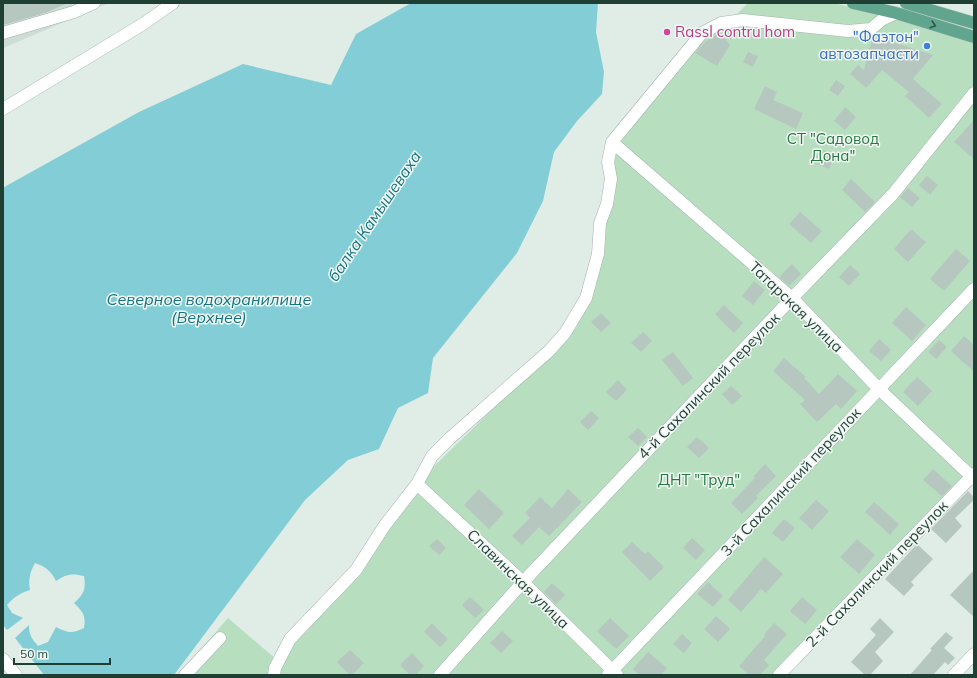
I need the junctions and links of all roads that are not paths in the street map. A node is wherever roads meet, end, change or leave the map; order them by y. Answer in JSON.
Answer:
{"nodes":[{"id":1,"x":94,"y":3,"type":"edge"},
{"id":2,"x":173,"y":3,"type":"edge"},
{"id":3,"x":854,"y":3,"type":"edge"},
{"id":4,"x":906,"y":3,"type":"edge"},
{"id":5,"x":896,"y":13,"type":"junction"},
{"id":6,"x":974,"y":23,"type":"edge"},
{"id":7,"x":3,"y":33,"type":"edge"},
{"id":8,"x":974,"y":38,"type":"edge"},
{"id":9,"x":974,"y":93,"type":"edge"},
{"id":10,"x":3,"y":109,"type":"edge"},
{"id":11,"x":612,"y":142,"type":"junction"},
{"id":12,"x":974,"y":289,"type":"edge"},
{"id":13,"x":792,"y":298,"type":"junction"},
{"id":14,"x":879,"y":389,"type":"junction"},
{"id":15,"x":973,"y":477,"type":"edge"},
{"id":16,"x":417,"y":484,"type":"junction"},
{"id":17,"x":523,"y":582,"type":"junction"},
{"id":18,"x":220,"y":638,"type":"dead end"},
{"id":19,"x":974,"y":654,"type":"edge"},
{"id":20,"x":3,"y":659,"type":"edge"},
{"id":21,"x":613,"y":673,"type":"edge"},
{"id":22,"x":16,"y":675,"type":"edge"},
{"id":23,"x":185,"y":675,"type":"edge"},
{"id":24,"x":274,"y":675,"type":"edge"},
{"id":25,"x":440,"y":675,"type":"edge"},
{"id":26,"x":779,"y":675,"type":"edge"},
{"id":27,"x":954,"y":675,"type":"edge"}],
"edges":[{"from":1,"to":7,"type":"street"},
{"from":2,"to":10,"type":"street"},
{"from":3,"to":5,"type":"main road"},
{"from":4,"to":6,"type":"main road"},
{"from":5,"to":8,"type":"main road","one_way":true},
{"from":5,"to":11,"type":"street"},
{"from":9,"to":13,"type":"street","name":"4-й Сахалинский переулок"},
{"from":11,"to":13,"type":"street","name":"Татарская улица"},
{"from":11,"to":16,"type":"street"},
{"from":12,"to":14,"type":"street","name":"3-й Сахалинский переулок"},
{"from":13,"to":14,"type":"street","name":"Татарская улица"},
{"from":13,"to":17,"type":"street","name":"4-й Сахалинский переулок"},
{"from":14,"to":15,"type":"street","name":"Татарская улица"},
{"from":14,"to":21,"type":"street","name":"3-й Сахалинский переулок"},
{"from":15,"to":26,"type":"street","name":"2-й Сахалинский переулок"},
{"from":16,"to":17,"type":"street","name":"Славинская улица"},
{"from":16,"to":24,"type":"street"},
{"from":17,"to":21,"type":"street","name":"Славинская улица"},
{"from":17,"to":25,"type":"street","name":"4-й Сахалинский переулок"},
{"from":18,"to":23,"type":"street"},
{"from":19,"to":27,"type":"street"},
{"from":20,"to":22,"type":"street"}]}
